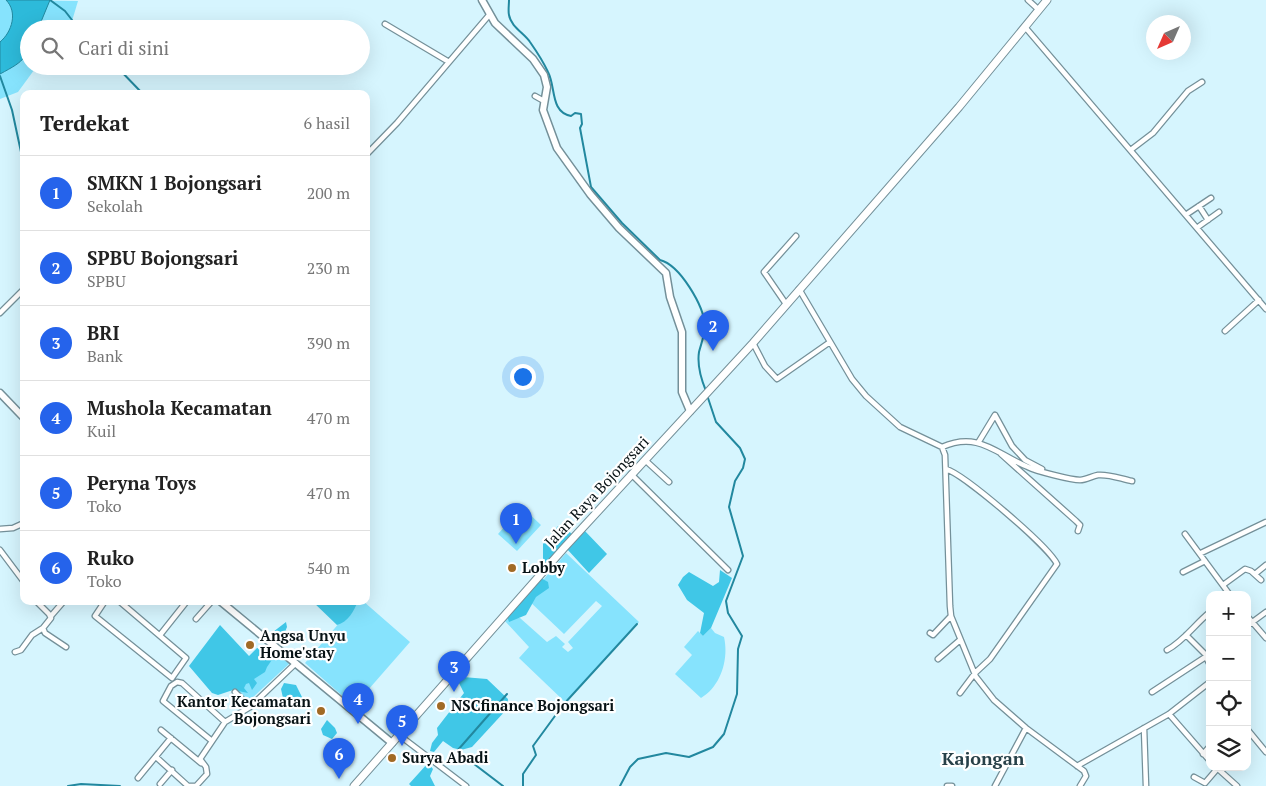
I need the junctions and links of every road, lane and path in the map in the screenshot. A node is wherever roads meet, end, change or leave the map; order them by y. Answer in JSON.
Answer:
{"nodes":[{"id":1,"x":482,"y":0,"type":"edge"},
{"id":2,"x":1028,"y":0,"type":"edge"},
{"id":3,"x":1047,"y":0,"type":"edge"},
{"id":4,"x":1039,"y":10,"type":"junction"},
{"id":5,"x":490,"y":14,"type":"junction"},
{"id":6,"x":385,"y":24,"type":"dead end"},
{"id":7,"x":1025,"y":26,"type":"junction"},
{"id":8,"x":449,"y":62,"type":"junction"},
{"id":9,"x":1202,"y":82,"type":"dead end"},
{"id":10,"x":535,"y":96,"type":"dead end"},
{"id":11,"x":542,"y":100,"type":"junction"},
{"id":12,"x":1132,"y":149,"type":"junction"},
{"id":13,"x":370,"y":151,"type":"edge"},
{"id":14,"x":1211,"y":198,"type":"dead end"},
{"id":15,"x":1199,"y":206,"type":"junction"},
{"id":16,"x":1219,"y":212,"type":"dead end"},
{"id":17,"x":1187,"y":214,"type":"junction"},
{"id":18,"x":1208,"y":220,"type":"junction"},
{"id":19,"x":1198,"y":227,"type":"junction"},
{"id":20,"x":796,"y":236,"type":"dead end"},
{"id":21,"x":799,"y":289,"type":"junction"},
{"id":22,"x":20,"y":293,"type":"edge"},
{"id":23,"x":1259,"y":300,"type":"junction"},
{"id":24,"x":786,"y":304,"type":"junction"},
{"id":25,"x":1266,"y":309,"type":"edge"},
{"id":26,"x":0,"y":313,"type":"edge"},
{"id":27,"x":1225,"y":332,"type":"dead end"},
{"id":28,"x":830,"y":342,"type":"junction"},
{"id":29,"x":753,"y":343,"type":"junction"},
{"id":30,"x":0,"y":393,"type":"edge"},
{"id":31,"x":690,"y":412,"type":"junction"},
{"id":32,"x":20,"y":414,"type":"edge"},
{"id":33,"x":978,"y":443,"type":"junction"},
{"id":34,"x":942,"y":447,"type":"junction"},
{"id":35,"x":997,"y":449,"type":"junction"},
{"id":36,"x":645,"y":460,"type":"junction"},
{"id":37,"x":946,"y":468,"type":"junction"},
{"id":38,"x":1048,"y":472,"type":"junction"},
{"id":39,"x":631,"y":474,"type":"junction"},
{"id":40,"x":1132,"y":481,"type":"dead end"},
{"id":41,"x":669,"y":482,"type":"dead end"},
{"id":42,"x":1266,"y":522,"type":"edge"},
{"id":43,"x":20,"y":525,"type":"edge"},
{"id":44,"x":0,"y":530,"type":"edge"},
{"id":45,"x":1078,"y":531,"type":"dead end"},
{"id":46,"x":1185,"y":534,"type":"dead end"},
{"id":47,"x":0,"y":550,"type":"edge"},
{"id":48,"x":1201,"y":553,"type":"junction"},
{"id":49,"x":1205,"y":561,"type":"junction"},
{"id":50,"x":1266,"y":565,"type":"edge"},
{"id":51,"x":728,"y":570,"type":"dead end"},
{"id":52,"x":1183,"y":572,"type":"dead end"},
{"id":53,"x":1255,"y":574,"type":"junction"},
{"id":54,"x":20,"y":577,"type":"edge"},
{"id":55,"x":1261,"y":580,"type":"dead end"},
{"id":56,"x":1223,"y":584,"type":"junction"},
{"id":57,"x":1227,"y":591,"type":"edge"},
{"id":58,"x":41,"y":605,"type":"edge"},
{"id":59,"x":61,"y":605,"type":"edge"},
{"id":60,"x":101,"y":605,"type":"edge"},
{"id":61,"x":125,"y":605,"type":"edge"},
{"id":62,"x":183,"y":605,"type":"edge"},
{"id":63,"x":208,"y":605,"type":"edge"},
{"id":64,"x":225,"y":605,"type":"edge"},
{"id":65,"x":1266,"y":612,"type":"edge"},
{"id":66,"x":1206,"y":615,"type":"edge"},
{"id":67,"x":51,"y":616,"type":"junction"},
{"id":68,"x":951,"y":616,"type":"junction"},
{"id":69,"x":196,"y":619,"type":"dead end"},
{"id":70,"x":1252,"y":622,"type":"joint"},
{"id":71,"x":43,"y":628,"type":"junction"},
{"id":72,"x":930,"y":632,"type":"dead end"},
{"id":73,"x":160,"y":635,"type":"junction"},
{"id":74,"x":1186,"y":635,"type":"junction"},
{"id":75,"x":1266,"y":638,"type":"edge"},
{"id":76,"x":960,"y":640,"type":"junction"},
{"id":77,"x":66,"y":647,"type":"dead end"},
{"id":78,"x":1167,"y":650,"type":"dead end"},
{"id":79,"x":15,"y":652,"type":"dead end"},
{"id":80,"x":1206,"y":652,"type":"edge"},
{"id":81,"x":1206,"y":657,"type":"edge"},
{"id":82,"x":938,"y":659,"type":"dead end"},
{"id":83,"x":296,"y":663,"type":"junction"},
{"id":84,"x":975,"y":673,"type":"junction"},
{"id":85,"x":1206,"y":685,"type":"edge"},
{"id":86,"x":235,"y":692,"type":"dead end"},
{"id":87,"x":1152,"y":692,"type":"dead end"},
{"id":88,"x":960,"y":693,"type":"dead end"},
{"id":89,"x":250,"y":706,"type":"junction"},
{"id":90,"x":1169,"y":714,"type":"junction"},
{"id":91,"x":225,"y":722,"type":"junction"},
{"id":92,"x":1026,"y":728,"type":"junction"},
{"id":93,"x":1144,"y":728,"type":"junction"},
{"id":94,"x":161,"y":730,"type":"dead end"},
{"id":95,"x":399,"y":734,"type":"junction"},
{"id":96,"x":1251,"y":735,"type":"edge"},
{"id":97,"x":171,"y":738,"type":"junction"},
{"id":98,"x":212,"y":741,"type":"junction"},
{"id":99,"x":392,"y":743,"type":"junction"},
{"id":100,"x":1206,"y":751,"type":"edge"},
{"id":101,"x":1266,"y":752,"type":"edge"},
{"id":102,"x":1203,"y":754,"type":"junction"},
{"id":103,"x":156,"y":757,"type":"junction"},
{"id":104,"x":1206,"y":757,"type":"edge"},
{"id":105,"x":1077,"y":766,"type":"junction"},
{"id":106,"x":206,"y":767,"type":"junction"},
{"id":107,"x":172,"y":770,"type":"junction"},
{"id":108,"x":1214,"y":771,"type":"edge"},
{"id":109,"x":1220,"y":771,"type":"edge"},
{"id":110,"x":1194,"y":777,"type":"dead end"},
{"id":111,"x":138,"y":778,"type":"dead end"},
{"id":112,"x":160,"y":784,"type":"dead end"},
{"id":113,"x":354,"y":786,"type":"edge"},
{"id":114,"x":466,"y":786,"type":"edge"},
{"id":115,"x":947,"y":786,"type":"edge"},
{"id":116,"x":952,"y":786,"type":"edge"},
{"id":117,"x":994,"y":786,"type":"edge"},
{"id":118,"x":1080,"y":786,"type":"edge"},
{"id":119,"x":1146,"y":786,"type":"edge"},
{"id":120,"x":1237,"y":786,"type":"edge"}],
"edges":[{"from":1,"to":5,"type":"street"},
{"from":2,"to":4,"type":"street"},
{"from":3,"to":4,"type":"main road","name":"Jalan Raya Bojongsari"},
{"from":4,"to":7,"type":"main road","name":"Jalan Raya Bojongsari"},
{"from":5,"to":8,"type":"street"},
{"from":5,"to":11,"type":"street"},
{"from":6,"to":8,"type":"street"},
{"from":7,"to":12,"type":"street"},
{"from":7,"to":21,"type":"main road","name":"Jalan Raya Bojongsari"},
{"from":8,"to":13,"type":"street"},
{"from":9,"to":12,"type":"street"},
{"from":10,"to":11,"type":"street"},
{"from":11,"to":31,"type":"street"},
{"from":12,"to":17,"type":"street"},
{"from":14,"to":15,"type":"street"},
{"from":15,"to":17,"type":"street"},
{"from":15,"to":18,"type":"street"},
{"from":16,"to":18,"type":"street"},
{"from":17,"to":19,"type":"street"},
{"from":18,"to":19,"type":"street"},
{"from":19,"to":23,"type":"street"},
{"from":20,"to":24,"type":"street"},
{"from":21,"to":24,"type":"main road","name":"Jalan Raya Bojongsari"},
{"from":21,"to":28,"type":"street"},
{"from":22,"to":26,"type":"street"},
{"from":23,"to":25,"type":"street"},
{"from":23,"to":27,"type":"street"},
{"from":24,"to":29,"type":"main road","name":"Jalan Raya Bojongsari"},
{"from":28,"to":29,"type":"street"},
{"from":28,"to":34,"type":"street"},
{"from":29,"to":31,"type":"main road","name":"Jalan Raya Bojongsari"},
{"from":30,"to":32,"type":"street"},
{"from":31,"to":36,"type":"main road","name":"Jalan Raya Bojongsari"},
{"from":33,"to":34,"type":"street"},
{"from":33,"to":35,"type":"street"},
{"from":33,"to":38,"type":"street"},
{"from":34,"to":37,"type":"street"},
{"from":35,"to":38,"type":"street"},
{"from":35,"to":45,"type":"street"},
{"from":36,"to":39,"type":"main road","name":"Jalan Raya Bojongsari"},
{"from":36,"to":41,"type":"street"},
{"from":37,"to":68,"type":"street"},
{"from":37,"to":84,"type":"street"},
{"from":38,"to":40,"type":"street"},
{"from":39,"to":51,"type":"street"},
{"from":39,"to":95,"type":"main road","name":"Jalan Raya Bojongsari"},
{"from":42,"to":48,"type":"street"},
{"from":43,"to":44,"type":"street"},
{"from":46,"to":48,"type":"street"},
{"from":47,"to":54,"type":"street"},
{"from":48,"to":49,"type":"street"},
{"from":49,"to":52,"type":"street"},
{"from":49,"to":56,"type":"street"},
{"from":50,"to":53,"type":"street"},
{"from":53,"to":55,"type":"street"},
{"from":53,"to":56,"type":"street"},
{"from":56,"to":57,"type":"street"},
{"from":58,"to":67,"type":"street"},
{"from":59,"to":67,"type":"street"},
{"from":60,"to":73,"type":"street"},
{"from":61,"to":73,"type":"street"},
{"from":62,"to":73,"type":"street"},
{"from":63,"to":69,"type":"street"},
{"from":64,"to":83,"type":"street"},
{"from":65,"to":70,"type":"street"},
{"from":66,"to":74,"type":"street"},
{"from":67,"to":71,"type":"street"},
{"from":68,"to":72,"type":"street"},
{"from":68,"to":76,"type":"street"},
{"from":70,"to":75,"type":"street"},
{"from":71,"to":77,"type":"street"},
{"from":71,"to":79,"type":"street"},
{"from":74,"to":78,"type":"street"},
{"from":74,"to":80,"type":"street"},
{"from":76,"to":82,"type":"street"},
{"from":76,"to":84,"type":"street"},
{"from":81,"to":87,"type":"street"},
{"from":83,"to":89,"type":"street"},
{"from":83,"to":99,"type":"street"},
{"from":84,"to":88,"type":"street"},
{"from":84,"to":92,"type":"street"},
{"from":85,"to":90,"type":"street"},
{"from":86,"to":89,"type":"street"},
{"from":89,"to":91,"type":"street"},
{"from":90,"to":93,"type":"street"},
{"from":90,"to":102,"type":"street"},
{"from":91,"to":98,"type":"street"},
{"from":91,"to":98,"type":"street"},
{"from":92,"to":105,"type":"street"},
{"from":92,"to":117,"type":"street"},
{"from":93,"to":105,"type":"street"},
{"from":93,"to":119,"type":"street"},
{"from":94,"to":97,"type":"street"},
{"from":95,"to":99,"type":"main road","name":"Jalan Raya Bojongsari"},
{"from":95,"to":114,"type":"street"},
{"from":96,"to":101,"type":"street"},
{"from":97,"to":103,"type":"street"},
{"from":97,"to":106,"type":"street"},
{"from":98,"to":106,"type":"street"},
{"from":99,"to":113,"type":"main road","name":"Jalan Raya Bojongsari"},
{"from":100,"to":102,"type":"street"},
{"from":102,"to":104,"type":"street"},
{"from":103,"to":107,"type":"street"},
{"from":103,"to":111,"type":"street"},
{"from":105,"to":118,"type":"street"},
{"from":106,"to":107,"type":"street"},
{"from":107,"to":112,"type":"street"},
{"from":108,"to":110,"type":"street"},
{"from":109,"to":120,"type":"street"},
{"from":115,"to":116,"type":"street"}]}
